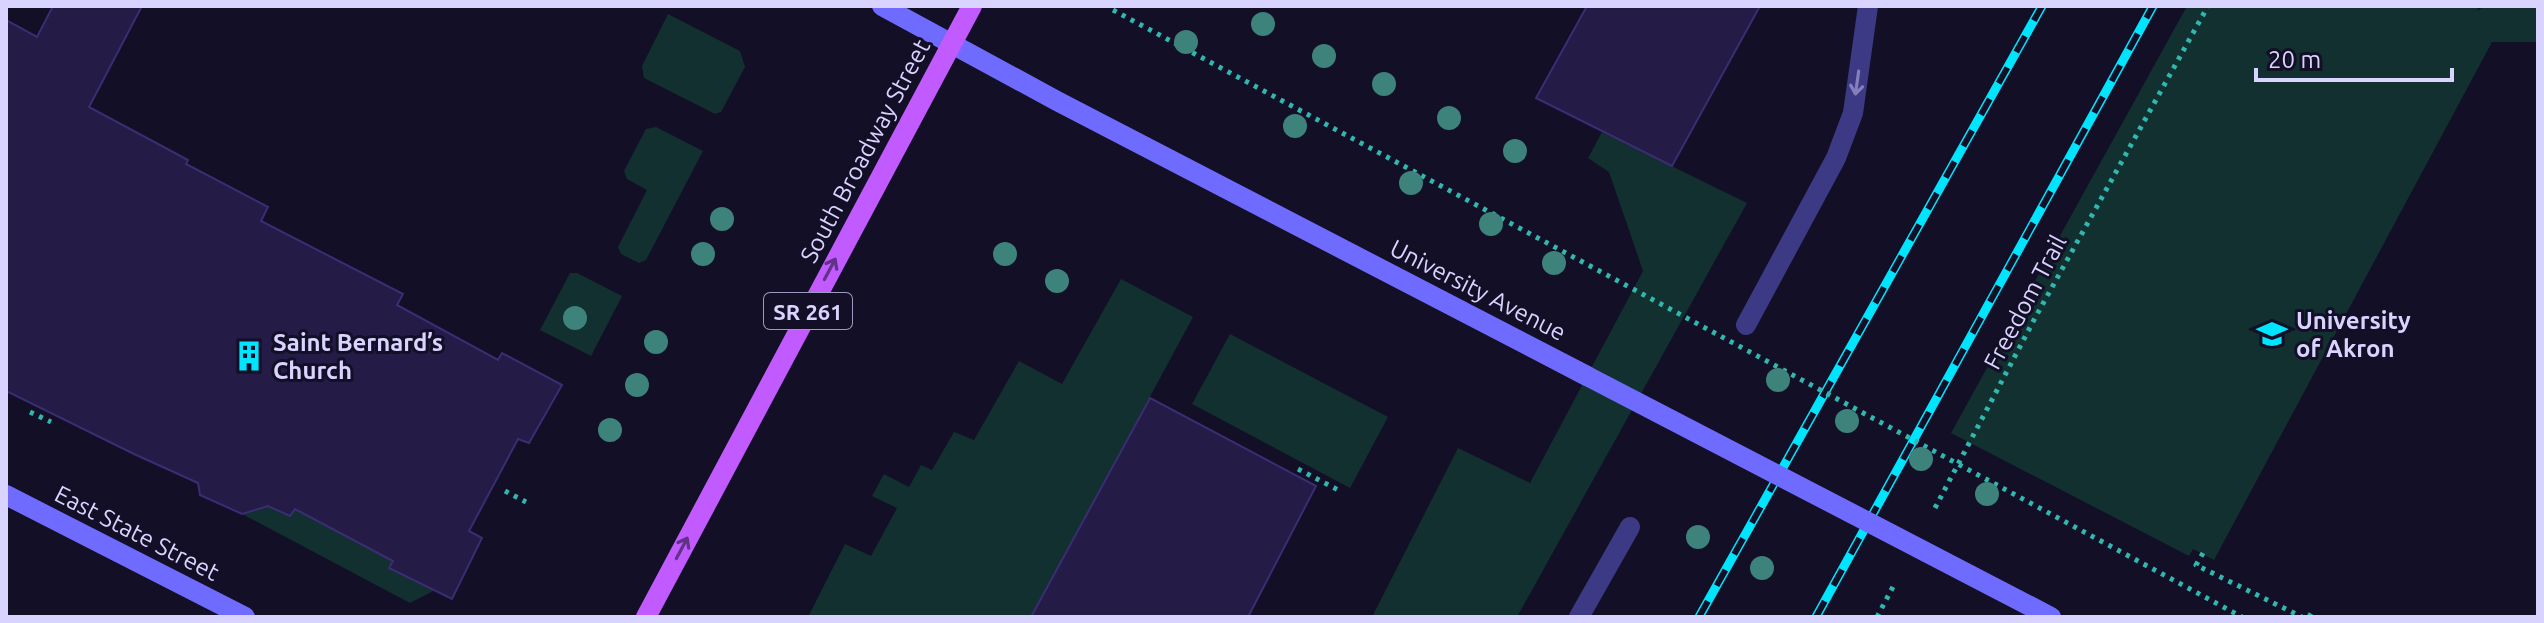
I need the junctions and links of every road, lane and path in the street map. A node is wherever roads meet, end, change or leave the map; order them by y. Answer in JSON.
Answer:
{"nodes":[{"id":1,"x":882,"y":6,"type":"edge"},
{"id":2,"x":972,"y":6,"type":"edge"},
{"id":3,"x":1868,"y":6,"type":"edge"},
{"id":4,"x":2208,"y":6,"type":"edge"},
{"id":5,"x":1113,"y":10,"type":"dead end"},
{"id":6,"x":952,"y":43,"type":"junction"},
{"id":7,"x":1746,"y":325,"type":"dead end"},
{"id":8,"x":30,"y":412,"type":"dead end"},
{"id":9,"x":51,"y":422,"type":"dead end"},
{"id":10,"x":1298,"y":469,"type":"dead end"},
{"id":11,"x":505,"y":491,"type":"dead end"},
{"id":12,"x":1342,"y":492,"type":"dead end"},
{"id":13,"x":6,"y":495,"type":"edge"},
{"id":14,"x":526,"y":502,"type":"dead end"},
{"id":15,"x":1935,"y":509,"type":"dead end"},
{"id":16,"x":1630,"y":527,"type":"dead end"},
{"id":17,"x":2203,"y":553,"type":"dead end"},
{"id":18,"x":1898,"y":577,"type":"dead end"},
{"id":19,"x":2313,"y":610,"type":"dead end"},
{"id":20,"x":245,"y":617,"type":"edge"},
{"id":21,"x":646,"y":617,"type":"edge"},
{"id":22,"x":1579,"y":617,"type":"edge"},
{"id":23,"x":1877,"y":617,"type":"edge"},
{"id":24,"x":2051,"y":617,"type":"edge"},
{"id":25,"x":2242,"y":617,"type":"edge"},
{"id":26,"x":2302,"y":617,"type":"edge"},
{"id":27,"x":2309,"y":617,"type":"edge"}],
"edges":[{"from":1,"to":6,"type":"main road","name":"University Avenue"},
{"from":2,"to":6,"type":"main road","name":"South Broadway Street","number":"SR 261"},
{"from":3,"to":7,"type":"lane","one_way":true},
{"from":4,"to":15,"type":"path","name":"Freedom Trail"},
{"from":5,"to":25,"type":"path","bridge":true},
{"from":21,"to":6,"type":"main road","name":"South Broadway Street","number":"SR 261","one_way":true},
{"from":6,"to":24,"type":"main road","name":"University Avenue","bridge":true},
{"from":8,"to":9,"type":"path"},
{"from":10,"to":12,"type":"path"},
{"from":11,"to":14,"type":"path"},
{"from":13,"to":20,"type":"main road","name":"East State Street"},
{"from":16,"to":22,"type":"lane"},
{"from":17,"to":26,"type":"path"},
{"from":18,"to":23,"type":"path"},
{"from":19,"to":27,"type":"path"}]}
